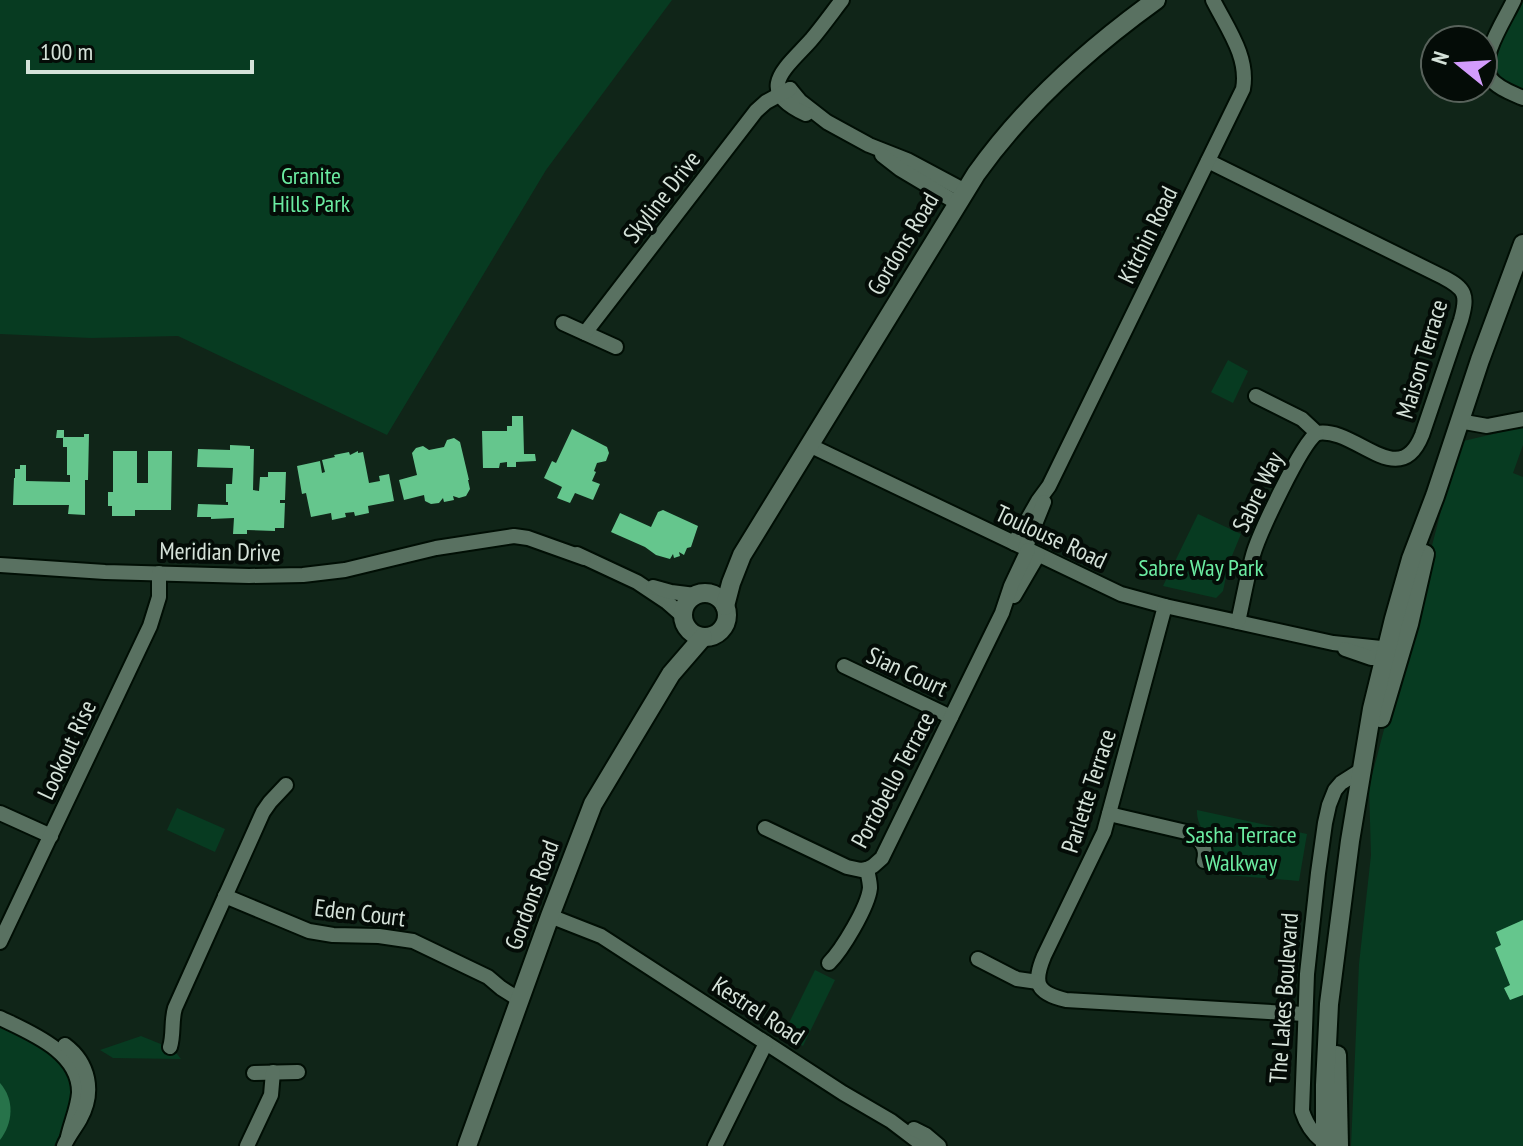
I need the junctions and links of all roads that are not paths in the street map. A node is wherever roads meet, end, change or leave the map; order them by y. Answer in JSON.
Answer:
{"nodes":[{"id":1,"x":842,"y":0,"type":"edge"},
{"id":2,"x":1156,"y":0,"type":"edge"},
{"id":3,"x":1213,"y":0,"type":"edge"},
{"id":4,"x":1514,"y":0,"type":"edge"},
{"id":5,"x":1499,"y":31,"type":"edge"},
{"id":6,"x":1499,"y":86,"type":"edge"},
{"id":7,"x":784,"y":92,"type":"junction"},
{"id":8,"x":1523,"y":98,"type":"edge"},
{"id":9,"x":1208,"y":161,"type":"junction"},
{"id":10,"x":961,"y":197,"type":"junction"},
{"id":11,"x":1523,"y":244,"type":"edge"},
{"id":12,"x":563,"y":323,"type":"dead end"},
{"id":13,"x":585,"y":333,"type":"junction"},
{"id":14,"x":616,"y":347,"type":"dead end"},
{"id":15,"x":1256,"y":396,"type":"dead end"},
{"id":16,"x":1523,"y":419,"type":"edge"},
{"id":17,"x":1459,"y":421,"type":"junction"},
{"id":18,"x":1317,"y":433,"type":"junction"},
{"id":19,"x":809,"y":445,"type":"junction"},
{"id":20,"x":1026,"y":549,"type":"junction"},
{"id":21,"x":742,"y":555,"type":"junction"},
{"id":22,"x":0,"y":565,"type":"edge"},
{"id":23,"x":159,"y":573,"type":"junction"},
{"id":24,"x":637,"y":582,"type":"junction"},
{"id":25,"x":699,"y":594,"type":"junction"},
{"id":26,"x":725,"y":606,"type":"junction"},
{"id":27,"x":1165,"y":606,"type":"junction"},
{"id":28,"x":685,"y":622,"type":"junction"},
{"id":29,"x":1238,"y":622,"type":"junction"},
{"id":30,"x":703,"y":637,"type":"junction"},
{"id":31,"x":1390,"y":656,"type":"junction"},
{"id":32,"x":844,"y":666,"type":"dead end"},
{"id":33,"x":671,"y":674,"type":"junction"},
{"id":34,"x":951,"y":717,"type":"junction"},
{"id":35,"x":1363,"y":769,"type":"junction"},
{"id":36,"x":286,"y":785,"type":"dead end"},
{"id":37,"x":0,"y":813,"type":"edge"},
{"id":38,"x":1109,"y":814,"type":"junction"},
{"id":39,"x":765,"y":828,"type":"dead end"},
{"id":40,"x":51,"y":836,"type":"junction"},
{"id":41,"x":1204,"y":861,"type":"dead end"},
{"id":42,"x":867,"y":869,"type":"junction"},
{"id":43,"x":225,"y":896,"type":"junction"},
{"id":44,"x":552,"y":910,"type":"junction"},
{"id":45,"x":0,"y":942,"type":"edge"},
{"id":46,"x":978,"y":959,"type":"dead end"},
{"id":47,"x":829,"y":963,"type":"dead end"},
{"id":48,"x":1038,"y":982,"type":"junction"},
{"id":49,"x":522,"y":993,"type":"junction"},
{"id":50,"x":1304,"y":1014,"type":"junction"},
{"id":51,"x":0,"y":1018,"type":"edge"},
{"id":52,"x":157,"y":1018,"type":"dead end"},
{"id":53,"x":172,"y":1022,"type":"junction"},
{"id":54,"x":766,"y":1043,"type":"junction"},
{"id":55,"x":170,"y":1047,"type":"dead end"},
{"id":56,"x":273,"y":1072,"type":"junction"},
{"id":57,"x":298,"y":1072,"type":"dead end"},
{"id":58,"x":254,"y":1073,"type":"dead end"},
{"id":59,"x":891,"y":1121,"type":"junction"},
{"id":60,"x":66,"y":1142,"type":"edge"},
{"id":61,"x":1330,"y":1145,"type":"edge"},
{"id":62,"x":247,"y":1146,"type":"edge"},
{"id":63,"x":467,"y":1146,"type":"edge"},
{"id":64,"x":715,"y":1146,"type":"edge"},
{"id":65,"x":924,"y":1146,"type":"edge"},
{"id":66,"x":939,"y":1146,"type":"edge"}],
"edges":[{"from":1,"to":7,"type":"street","name":"Skyline Drive"},
{"from":2,"to":10,"type":"street","name":"Gordons Road"},
{"from":3,"to":9,"type":"street","name":"Kitchin Road"},
{"from":4,"to":5,"type":"street"},
{"from":6,"to":8,"type":"street"},
{"from":7,"to":10,"type":"street"},
{"from":7,"to":13,"type":"street","name":"Skyline Drive"},
{"from":9,"to":18,"type":"street","name":"Maison Terrace"},
{"from":9,"to":20,"type":"street","name":"Kitchin Road"},
{"from":10,"to":19,"type":"street","name":"Gordons Road"},
{"from":11,"to":17,"type":"street","name":"The Lakes Boulevard"},
{"from":12,"to":13,"type":"street"},
{"from":13,"to":14,"type":"street"},
{"from":15,"to":18,"type":"street","name":"Maison Terrace"},
{"from":16,"to":17,"type":"street"},
{"from":17,"to":31,"type":"street","name":"The Lakes Boulevard"},
{"from":18,"to":29,"type":"street","name":"Sabre Way"},
{"from":19,"to":20,"type":"street","name":"Toulouse Road"},
{"from":19,"to":21,"type":"street","name":"Gordons Road"},
{"from":20,"to":27,"type":"street","name":"Toulouse Road"},
{"from":20,"to":34,"type":"street","name":"Portobello Terrace"},
{"from":21,"to":25,"type":"street","name":"Gordons Road"},
{"from":21,"to":26,"type":"street","name":"Gordons Road"},
{"from":22,"to":23,"type":"street","name":"Meridian Drive"},
{"from":23,"to":24,"type":"street","name":"Meridian Drive"},
{"from":23,"to":40,"type":"street","name":"Lookout Rise"},
{"from":24,"to":25,"type":"street","name":"Meridian Drive"},
{"from":24,"to":28,"type":"street","name":"Meridian Drive"},
{"from":25,"to":26,"type":"street"},
{"from":25,"to":28,"type":"street"},
{"from":26,"to":30,"type":"street"},
{"from":27,"to":29,"type":"street","name":"Toulouse Road"},
{"from":27,"to":38,"type":"street","name":"Parlette Terrace"},
{"from":28,"to":30,"type":"street"},
{"from":28,"to":33,"type":"street","name":"Gordons Road"},
{"from":29,"to":31,"type":"street","name":"Toulouse Road"},
{"from":30,"to":33,"type":"street","name":"Gordons Road"},
{"from":31,"to":35,"type":"street","name":"The Lakes Boulevard"},
{"from":32,"to":34,"type":"street","name":"Sian Court"},
{"from":33,"to":44,"type":"street","name":"Gordons Road"},
{"from":34,"to":42,"type":"street","name":"Portobello Terrace"},
{"from":35,"to":50,"type":"street","name":"The Lakes Boulevard"},
{"from":35,"to":61,"type":"street","name":"The Lakes Boulevard"},
{"from":36,"to":43,"type":"street"},
{"from":37,"to":40,"type":"street"},
{"from":38,"to":41,"type":"street"},
{"from":38,"to":48,"type":"street","name":"Parlette Terrace"},
{"from":39,"to":42,"type":"street"},
{"from":40,"to":45,"type":"street","name":"Lookout Rise"},
{"from":42,"to":47,"type":"street","name":"Portobello Terrace"},
{"from":43,"to":49,"type":"street","name":"Eden Court"},
{"from":43,"to":53,"type":"street"},
{"from":44,"to":49,"type":"street","name":"Gordons Road"},
{"from":44,"to":54,"type":"street","name":"Kestrel Road"},
{"from":46,"to":48,"type":"street"},
{"from":48,"to":50,"type":"street"},
{"from":49,"to":63,"type":"street","name":"Gordons Road"},
{"from":50,"to":61,"type":"street","name":"The Lakes Boulevard"},
{"from":51,"to":60,"type":"street"},
{"from":52,"to":53,"type":"street"},
{"from":53,"to":55,"type":"street"},
{"from":54,"to":59,"type":"street","name":"Kestrel Road"},
{"from":54,"to":64,"type":"street"},
{"from":56,"to":57,"type":"street"},
{"from":56,"to":58,"type":"street"},
{"from":56,"to":62,"type":"street"},
{"from":59,"to":65,"type":"street","name":"Kestrel Road"},
{"from":59,"to":66,"type":"street","name":"Kestrel Road"}]}
